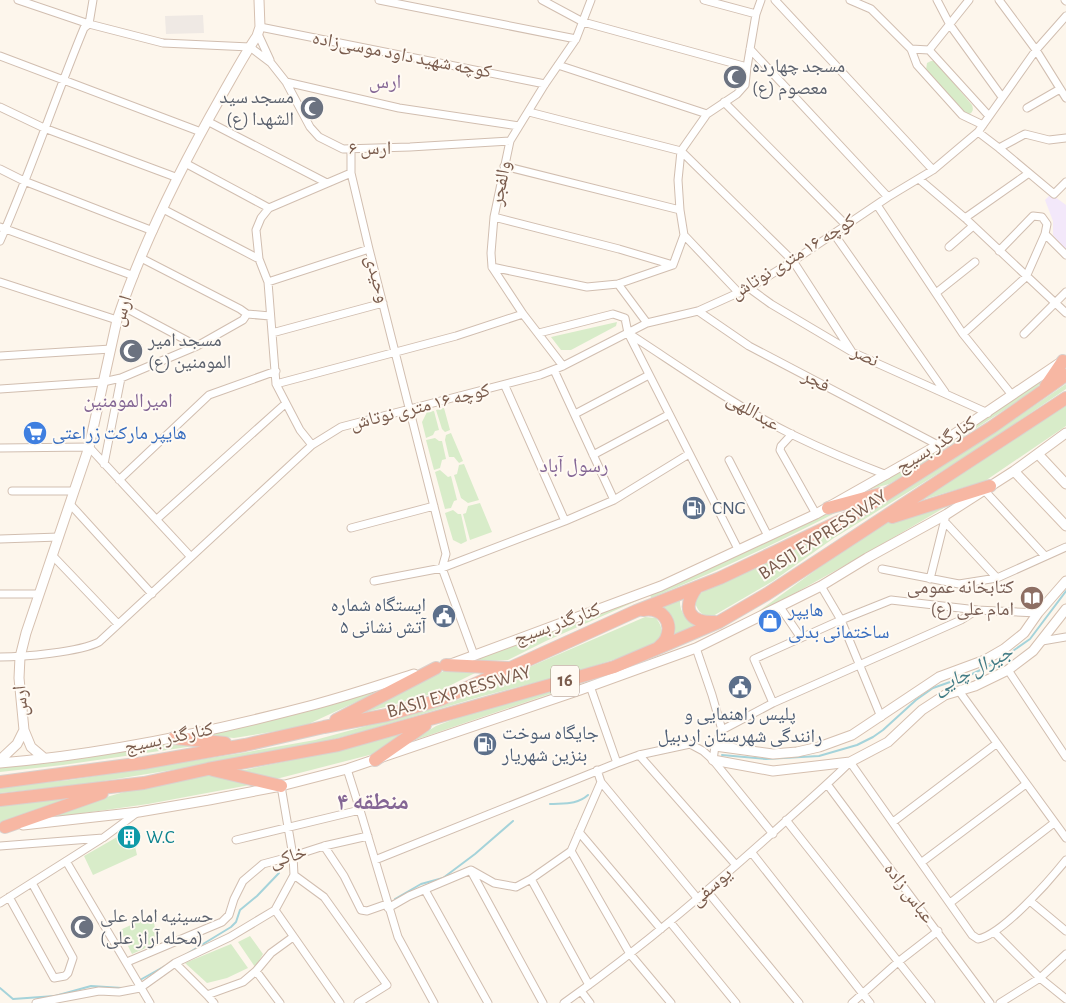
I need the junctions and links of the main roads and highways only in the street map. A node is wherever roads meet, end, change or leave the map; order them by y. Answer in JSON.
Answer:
{"nodes":[{"id":1,"x":259,"y":0,"type":"edge"},
{"id":2,"x":1064,"y":360,"type":"edge"},
{"id":3,"x":1066,"y":375,"type":"edge"},
{"id":4,"x":1042,"y":391,"type":"junction"},
{"id":5,"x":1066,"y":398,"type":"edge"},
{"id":6,"x":1066,"y":434,"type":"edge"},
{"id":7,"x":1038,"y":454,"type":"junction"},
{"id":8,"x":1014,"y":471,"type":"junction"},
{"id":9,"x":1066,"y":484,"type":"edge"},
{"id":10,"x":987,"y":488,"type":"junction"},
{"id":11,"x":890,"y":492,"type":"junction"},
{"id":12,"x":822,"y":511,"type":"junction"},
{"id":13,"x":876,"y":522,"type":"junction"},
{"id":14,"x":1066,"y":526,"type":"edge"},
{"id":15,"x":1066,"y":582,"type":"edge"},
{"id":16,"x":697,"y":587,"type":"junction"},
{"id":17,"x":1066,"y":609,"type":"edge"},
{"id":18,"x":636,"y":611,"type":"junction"},
{"id":19,"x":719,"y":622,"type":"junction"},
{"id":20,"x":658,"y":648,"type":"junction"},
{"id":21,"x":441,"y":667,"type":"junction"},
{"id":22,"x":510,"y":668,"type":"junction"},
{"id":23,"x":433,"y":719,"type":"junction"},
{"id":24,"x":324,"y":727,"type":"junction"},
{"id":25,"x":24,"y":730,"type":"junction"},
{"id":26,"x":174,"y":738,"type":"junction"},
{"id":27,"x":245,"y":745,"type":"junction"},
{"id":28,"x":714,"y":746,"type":"road end"},
{"id":29,"x":44,"y":758,"type":"junction"},
{"id":30,"x":376,"y":760,"type":"junction"},
{"id":31,"x":714,"y":760,"type":"road end"},
{"id":32,"x":0,"y":761,"type":"edge"},
{"id":33,"x":208,"y":769,"type":"junction"},
{"id":34,"x":0,"y":782,"type":"edge"},
{"id":35,"x":124,"y":786,"type":"junction"},
{"id":36,"x":280,"y":786,"type":"junction"},
{"id":37,"x":0,"y":800,"type":"edge"},
{"id":38,"x":2,"y":827,"type":"edge"}],
"edges":[{"from":1,"to":25,"type":"main road","name":"ارس"},
{"from":2,"to":4,"type":"highway"},
{"from":2,"to":12,"type":"main road","name":"کنارگذر بسیج"},
{"from":3,"to":4,"type":"highway","name":"BASIJ EXPRESSWAY","number":"16"},
{"from":4,"to":11,"type":"highway","name":"BASIJ EXPRESSWAY","number":"16"},
{"from":5,"to":13,"type":"highway","name":"BASIJ EXPRESSWAY","number":"16"},
{"from":6,"to":7,"type":"main road"},
{"from":7,"to":8,"type":"main road"},
{"from":7,"to":9,"type":"main road"},
{"from":8,"to":10,"type":"main road"},
{"from":8,"to":14,"type":"main road"},
{"from":10,"to":13,"type":"highway"},
{"from":10,"to":30,"type":"main road"},
{"from":11,"to":12,"type":"highway"},
{"from":11,"to":16,"type":"highway","name":"BASIJ EXPRESSWAY","number":"16"},
{"from":12,"to":21,"type":"main road","name":"کنارگذر بسیج"},
{"from":13,"to":19,"type":"highway","name":"BASIJ EXPRESSWAY","number":"16"},
{"from":15,"to":28,"type":"main road"},
{"from":16,"to":18,"type":"highway","name":"BASIJ EXPRESSWAY","number":"16"},
{"from":16,"to":19,"type":"highway"},
{"from":17,"to":31,"type":"main road"},
{"from":18,"to":20,"type":"highway"},
{"from":18,"to":22,"type":"highway","name":"BASIJ EXPRESSWAY","number":"16"},
{"from":19,"to":20,"type":"highway","name":"BASIJ EXPRESSWAY","number":"16"},
{"from":20,"to":23,"type":"highway","name":"BASIJ EXPRESSWAY","number":"16"},
{"from":21,"to":22,"type":"highway"},
{"from":21,"to":24,"type":"highway"},
{"from":21,"to":26,"type":"main road","name":"کنارگذر بسیج"},
{"from":22,"to":24,"type":"highway","name":"BASIJ EXPRESSWAY","number":"16"},
{"from":23,"to":30,"type":"highway"},
{"from":23,"to":33,"type":"highway","name":"BASIJ EXPRESSWAY","number":"16"},
{"from":24,"to":27,"type":"highway","name":"BASIJ EXPRESSWAY","number":"16"},
{"from":25,"to":29,"type":"main road"},
{"from":25,"to":32,"type":"main road"},
{"from":26,"to":27,"type":"highway"},
{"from":26,"to":29,"type":"main road","name":"کنارگذر بسیج"},
{"from":27,"to":34,"type":"highway","name":"BASIJ EXPRESSWAY","number":"16"},
{"from":29,"to":32,"type":"main road","name":"کنارگذر بسیج"},
{"from":30,"to":36,"type":"main road"},
{"from":33,"to":35,"type":"highway","name":"BASIJ EXPRESSWAY","number":"16"},
{"from":33,"to":36,"type":"highway"},
{"from":35,"to":37,"type":"highway","name":"BASIJ EXPRESSWAY","number":"16"},
{"from":35,"to":38,"type":"highway"},
{"from":36,"to":38,"type":"main road"}]}
